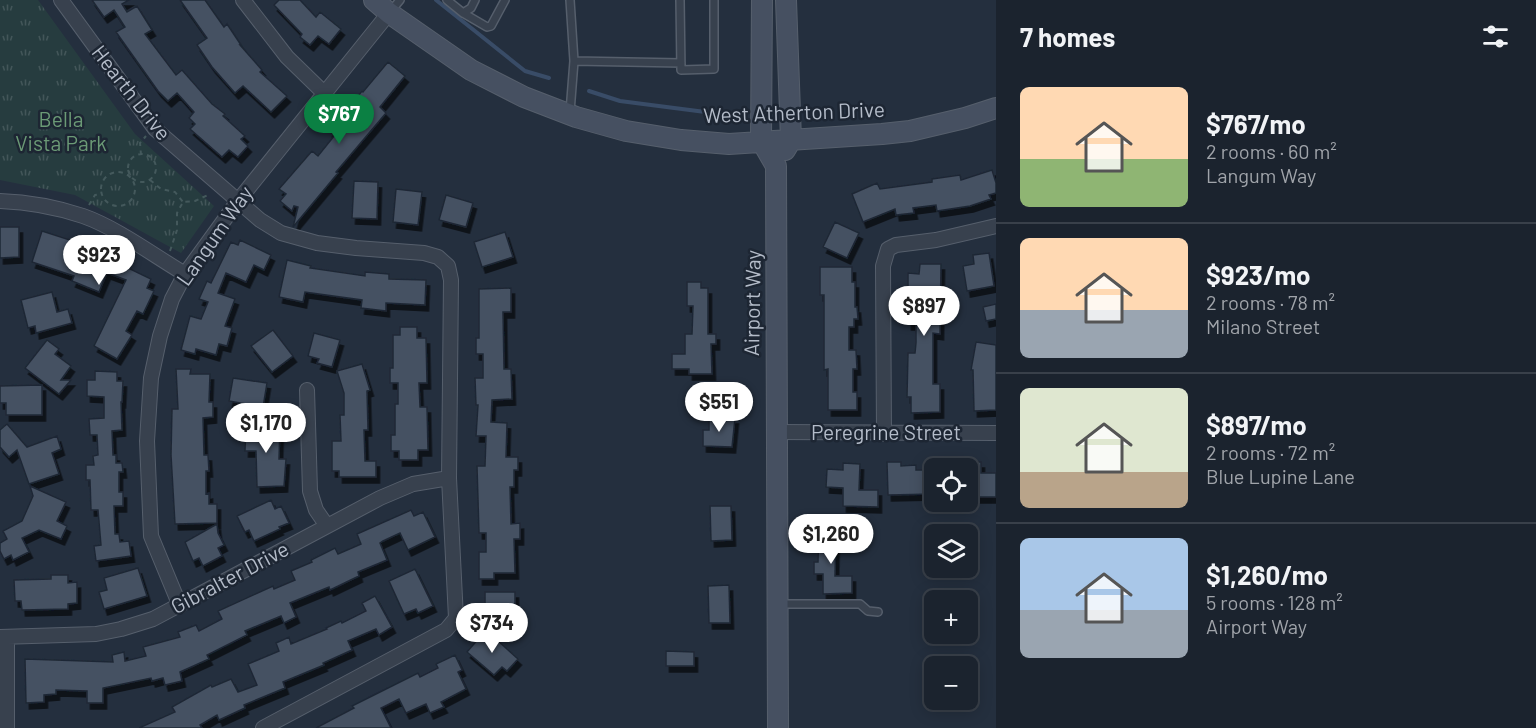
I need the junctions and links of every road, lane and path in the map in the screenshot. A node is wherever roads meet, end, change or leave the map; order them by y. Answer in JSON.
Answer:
{"nodes":[{"id":1,"x":61,"y":0,"type":"edge"},
{"id":2,"x":243,"y":0,"type":"edge"},
{"id":3,"x":374,"y":0,"type":"edge"},
{"id":4,"x":447,"y":0,"type":"edge"},
{"id":5,"x":475,"y":0,"type":"edge"},
{"id":6,"x":505,"y":0,"type":"edge"},
{"id":7,"x":570,"y":0,"type":"edge"},
{"id":8,"x":762,"y":0,"type":"edge"},
{"id":9,"x":786,"y":0,"type":"edge"},
{"id":10,"x":680,"y":1,"type":"edge"},
{"id":11,"x":712,"y":1,"type":"edge"},
{"id":12,"x":689,"y":2,"type":"dead end"},
{"id":13,"x":395,"y":7,"type":"edge"},
{"id":14,"x":463,"y":13,"type":"junction"},
{"id":15,"x":681,"y":18,"type":"junction"},
{"id":16,"x":689,"y":18,"type":"dead end"},
{"id":17,"x":681,"y":34,"type":"junction"},
{"id":18,"x":689,"y":34,"type":"dead end"},
{"id":19,"x":574,"y":61,"type":"junction"},
{"id":20,"x":681,"y":63,"type":"junction"},
{"id":21,"x":324,"y":93,"type":"junction"},
{"id":22,"x":996,"y":108,"type":"edge"},
{"id":23,"x":570,"y":114,"type":"junction"},
{"id":24,"x":154,"y":129,"type":"junction"},
{"id":25,"x":761,"y":140,"type":"junction"},
{"id":26,"x":791,"y":140,"type":"junction"},
{"id":27,"x":141,"y":155,"type":"junction"},
{"id":28,"x":776,"y":166,"type":"junction"},
{"id":29,"x":131,"y":177,"type":"junction"},
{"id":30,"x":150,"y":180,"type":"junction"},
{"id":31,"x":221,"y":187,"type":"junction"},
{"id":32,"x":102,"y":194,"type":"junction"},
{"id":33,"x":0,"y":201,"type":"edge"},
{"id":34,"x":238,"y":201,"type":"junction"},
{"id":35,"x":183,"y":202,"type":"junction"},
{"id":36,"x":84,"y":216,"type":"junction"},
{"id":37,"x":996,"y":226,"type":"edge"},
{"id":38,"x":165,"y":262,"type":"junction"},
{"id":39,"x":185,"y":274,"type":"junction"},
{"id":40,"x":307,"y":390,"type":"dead end"},
{"id":41,"x":775,"y":432,"type":"junction"},
{"id":42,"x":884,"y":434,"type":"junction"},
{"id":43,"x":996,"y":434,"type":"edge"},
{"id":44,"x":449,"y":478,"type":"junction"},
{"id":45,"x":327,"y":526,"type":"junction"},
{"id":46,"x":777,"y":604,"type":"junction"},
{"id":47,"x":180,"y":606,"type":"junction"},
{"id":48,"x":878,"y":612,"type":"dead end"},
{"id":49,"x":3,"y":637,"type":"edge"},
{"id":50,"x":7,"y":728,"type":"edge"},
{"id":51,"x":262,"y":728,"type":"edge"},
{"id":52,"x":778,"y":728,"type":"edge"}],
"edges":[{"from":1,"to":24,"type":"street","name":"Hearth Drive"},
{"from":2,"to":21,"type":"street"},
{"from":3,"to":13,"type":"main road","name":"West Atherton Drive"},
{"from":4,"to":14,"type":"lane"},
{"from":5,"to":14,"type":"lane"},
{"from":6,"to":14,"type":"lane"},
{"from":7,"to":19,"type":"lane"},
{"from":8,"to":25,"type":"main road"},
{"from":9,"to":26,"type":"main road"},
{"from":10,"to":12,"type":"lane"},
{"from":10,"to":15,"type":"lane"},
{"from":11,"to":20,"type":"lane"},
{"from":13,"to":21,"type":"street","name":"Langum Way"},
{"from":13,"to":23,"type":"main road","name":"West Atherton Drive"},
{"from":15,"to":16,"type":"lane"},
{"from":15,"to":17,"type":"lane"},
{"from":17,"to":18,"type":"lane"},
{"from":17,"to":20,"type":"lane"},
{"from":19,"to":20,"type":"lane"},
{"from":19,"to":23,"type":"lane"},
{"from":21,"to":34,"type":"street","name":"Langum Way"},
{"from":22,"to":26,"type":"main road","name":"West Atherton Drive"},
{"from":23,"to":25,"type":"main road","name":"West Atherton Drive"},
{"from":24,"to":27,"type":"path"},
{"from":24,"to":31,"type":"street","name":"Hearth Drive"},
{"from":25,"to":26,"type":"main road","name":"West Atherton Drive"},
{"from":25,"to":28,"type":"main road"},
{"from":26,"to":28,"type":"main road","name":"Airport Way"},
{"from":27,"to":29,"type":"path"},
{"from":27,"to":30,"type":"path"},
{"from":28,"to":41,"type":"main road","name":"Airport Way"},
{"from":29,"to":30,"type":"path"},
{"from":29,"to":32,"type":"path"},
{"from":29,"to":32,"type":"path"},
{"from":30,"to":35,"type":"path"},
{"from":31,"to":34,"type":"street","name":"Hearth Drive"},
{"from":31,"to":35,"type":"path"},
{"from":32,"to":36,"type":"path"},
{"from":33,"to":36,"type":"street"},
{"from":34,"to":39,"type":"street","name":"Langum Way"},
{"from":34,"to":44,"type":"street","name":"Hearth Drive"},
{"from":35,"to":38,"type":"path"},
{"from":36,"to":38,"type":"street"},
{"from":37,"to":42,"type":"street"},
{"from":38,"to":39,"type":"street"},
{"from":39,"to":47,"type":"street","name":"Langum Way"},
{"from":40,"to":45,"type":"street"},
{"from":41,"to":42,"type":"street","name":"Peregrine Street"},
{"from":41,"to":46,"type":"main road","name":"Airport Way"},
{"from":42,"to":43,"type":"street","name":"Peregrine Street"},
{"from":44,"to":45,"type":"street","name":"Gibralter Drive"},
{"from":44,"to":51,"type":"street"},
{"from":45,"to":47,"type":"street","name":"Gibralter Drive"},
{"from":46,"to":48,"type":"lane"},
{"from":46,"to":52,"type":"main road","name":"Airport Way"},
{"from":47,"to":49,"type":"street","name":"Gibralter Drive"},
{"from":49,"to":50,"type":"street"}]}
